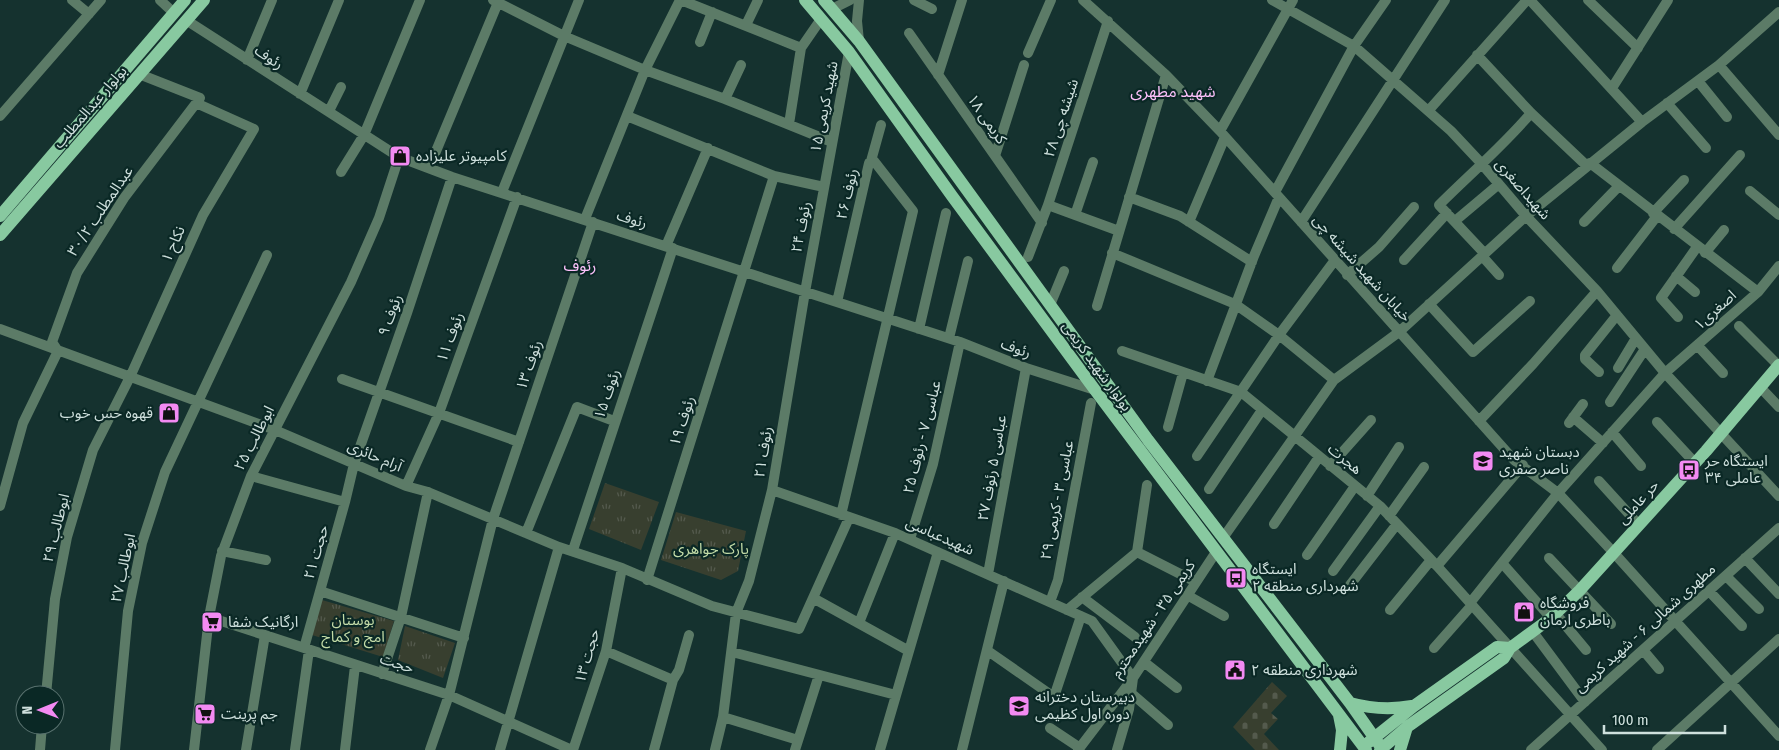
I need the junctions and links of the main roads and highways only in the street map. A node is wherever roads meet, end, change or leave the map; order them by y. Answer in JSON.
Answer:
{"nodes":[{"id":1,"x":185,"y":0,"type":"edge"},
{"id":2,"x":204,"y":0,"type":"edge"},
{"id":3,"x":805,"y":0,"type":"edge"},
{"id":4,"x":828,"y":5,"type":"edge"},
{"id":5,"x":0,"y":216,"type":"edge"},
{"id":6,"x":0,"y":236,"type":"edge"},
{"id":7,"x":1779,"y":366,"type":"edge"},
{"id":8,"x":1143,"y":444,"type":"junction"},
{"id":9,"x":1510,"y":648,"type":"junction"},
{"id":10,"x":1350,"y":703,"type":"junction"},
{"id":11,"x":1414,"y":706,"type":"junction"},
{"id":12,"x":1338,"y":710,"type":"junction"},
{"id":13,"x":1407,"y":727,"type":"junction"},
{"id":14,"x":1374,"y":737,"type":"junction"},
{"id":15,"x":1363,"y":749,"type":"edge"},
{"id":16,"x":1382,"y":749,"type":"edge"},
{"id":17,"x":1340,"y":750,"type":"edge"},
{"id":18,"x":1400,"y":750,"type":"edge"}],
"edges":[{"from":1,"to":5,"type":"main road","name":"بولوار عبدالمطلب"},
{"from":2,"to":6,"type":"main road","name":"بولوار عبدالمطلب"},
{"from":3,"to":8,"type":"main road","name":"بولوار شهید کریمی"},
{"from":4,"to":8,"type":"main road","name":"بولوار شهید کریمی"},
{"from":7,"to":9,"type":"main road","name":"حر عاملی"},
{"from":8,"to":10,"type":"main road","name":"بولوار شهید کریمی"},
{"from":8,"to":12,"type":"main road","name":"بولوار شهید کریمی"},
{"from":9,"to":11,"type":"main road","name":"حر عاملی"},
{"from":9,"to":13,"type":"main road","name":"حر عاملی"},
{"from":10,"to":11,"type":"main road"},
{"from":10,"to":14,"type":"main road","name":"بولوار شهید کریمی"},
{"from":11,"to":14,"type":"main road","name":"حر عاملی"},
{"from":12,"to":15,"type":"main road","name":"بولوار شهید کریمی"},
{"from":12,"to":17,"type":"main road"},
{"from":13,"to":16,"type":"main road","name":"حر عاملی"},
{"from":13,"to":18,"type":"main road"},
{"from":14,"to":15,"type":"main road","name":"حر عاملی"},
{"from":14,"to":16,"type":"main road","name":"بولوار شهید کریمی"}]}
